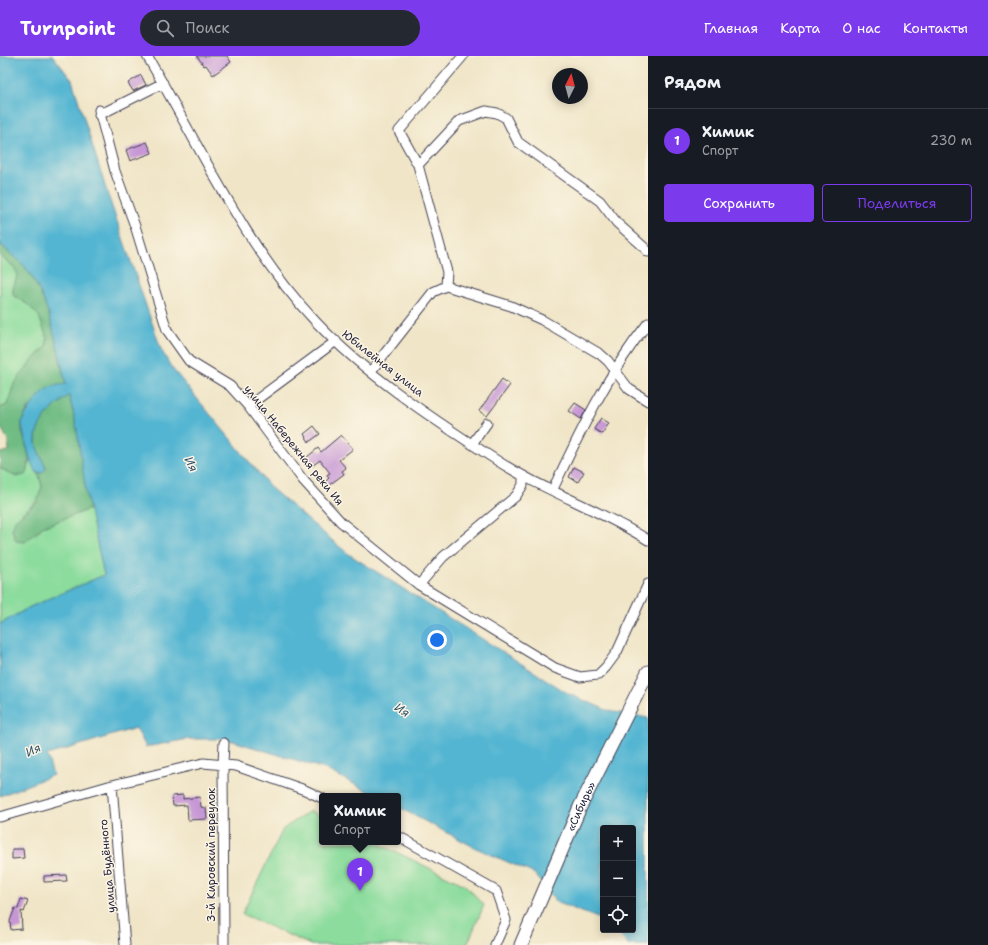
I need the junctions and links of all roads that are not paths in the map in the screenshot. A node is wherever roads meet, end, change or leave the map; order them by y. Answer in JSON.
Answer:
{"nodes":[{"id":1,"x":147,"y":56,"type":"edge"},
{"id":2,"x":463,"y":56,"type":"edge"},
{"id":3,"x":162,"y":83,"type":"junction"},
{"id":4,"x":418,"y":165,"type":"junction"},
{"id":5,"x":648,"y":252,"type":"edge"},
{"id":6,"x":446,"y":286,"type":"junction"},
{"id":7,"x":648,"y":323,"type":"edge"},
{"id":8,"x":336,"y":341,"type":"junction"},
{"id":9,"x":371,"y":371,"type":"junction"},
{"id":10,"x":615,"y":371,"type":"junction"},
{"id":11,"x":648,"y":401,"type":"edge"},
{"id":12,"x":248,"y":406,"type":"junction"},
{"id":13,"x":487,"y":423,"type":"dead end"},
{"id":14,"x":472,"y":444,"type":"junction"},
{"id":15,"x":523,"y":476,"type":"junction"},
{"id":16,"x":553,"y":489,"type":"junction"},
{"id":17,"x":623,"y":524,"type":"junction"},
{"id":18,"x":648,"y":540,"type":"edge"},
{"id":19,"x":648,"y":548,"type":"edge"},
{"id":20,"x":648,"y":584,"type":"edge"},
{"id":21,"x":419,"y":585,"type":"junction"},
{"id":22,"x":646,"y":676,"type":"edge"},
{"id":23,"x":224,"y":743,"type":"dead end"},
{"id":24,"x":223,"y":764,"type":"junction"},
{"id":25,"x":112,"y":785,"type":"junction"},
{"id":26,"x":319,"y":797,"type":"edge"},
{"id":27,"x":0,"y":817,"type":"edge"},
{"id":28,"x":401,"y":838,"type":"edge"},
{"id":29,"x":523,"y":940,"type":"edge"},
{"id":30,"x":125,"y":945,"type":"edge"},
{"id":31,"x":224,"y":945,"type":"edge"},
{"id":32,"x":495,"y":945,"type":"edge"}],
"edges":[{"from":1,"to":3,"type":"street","name":"Юбилейная улица"},
{"from":2,"to":4,"type":"street"},
{"from":3,"to":8,"type":"street","name":"Юбилейная улица"},
{"from":3,"to":12,"type":"street","name":"улица Набережная реки Ия"},
{"from":4,"to":5,"type":"street"},
{"from":4,"to":6,"type":"street"},
{"from":6,"to":9,"type":"street"},
{"from":6,"to":10,"type":"street"},
{"from":7,"to":10,"type":"street"},
{"from":8,"to":9,"type":"street","name":"Юбилейная улица"},
{"from":8,"to":12,"type":"street"},
{"from":9,"to":14,"type":"street","name":"Юбилейная улица"},
{"from":10,"to":11,"type":"street"},
{"from":10,"to":16,"type":"street"},
{"from":12,"to":21,"type":"street","name":"улица Набережная реки Ия"},
{"from":13,"to":14,"type":"street"},
{"from":14,"to":15,"type":"street","name":"Юбилейная улица"},
{"from":15,"to":16,"type":"street","name":"Юбилейная улица"},
{"from":15,"to":21,"type":"street"},
{"from":16,"to":17,"type":"street","name":"Юбилейная улица"},
{"from":17,"to":18,"type":"street","name":"Юбилейная улица"},
{"from":17,"to":19,"type":"street"},
{"from":20,"to":21,"type":"street","name":"улица Набережная реки Ия"},
{"from":22,"to":29,"type":"highway","name":"«Сибирь»"},
{"from":23,"to":24,"type":"street","name":"3-й Кировский переулок"},
{"from":24,"to":25,"type":"street"},
{"from":24,"to":26,"type":"street"},
{"from":24,"to":31,"type":"street","name":"3-й Кировский переулок"},
{"from":25,"to":27,"type":"street"},
{"from":25,"to":30,"type":"street","name":"улица Будённого"},
{"from":28,"to":32,"type":"street"}]}
